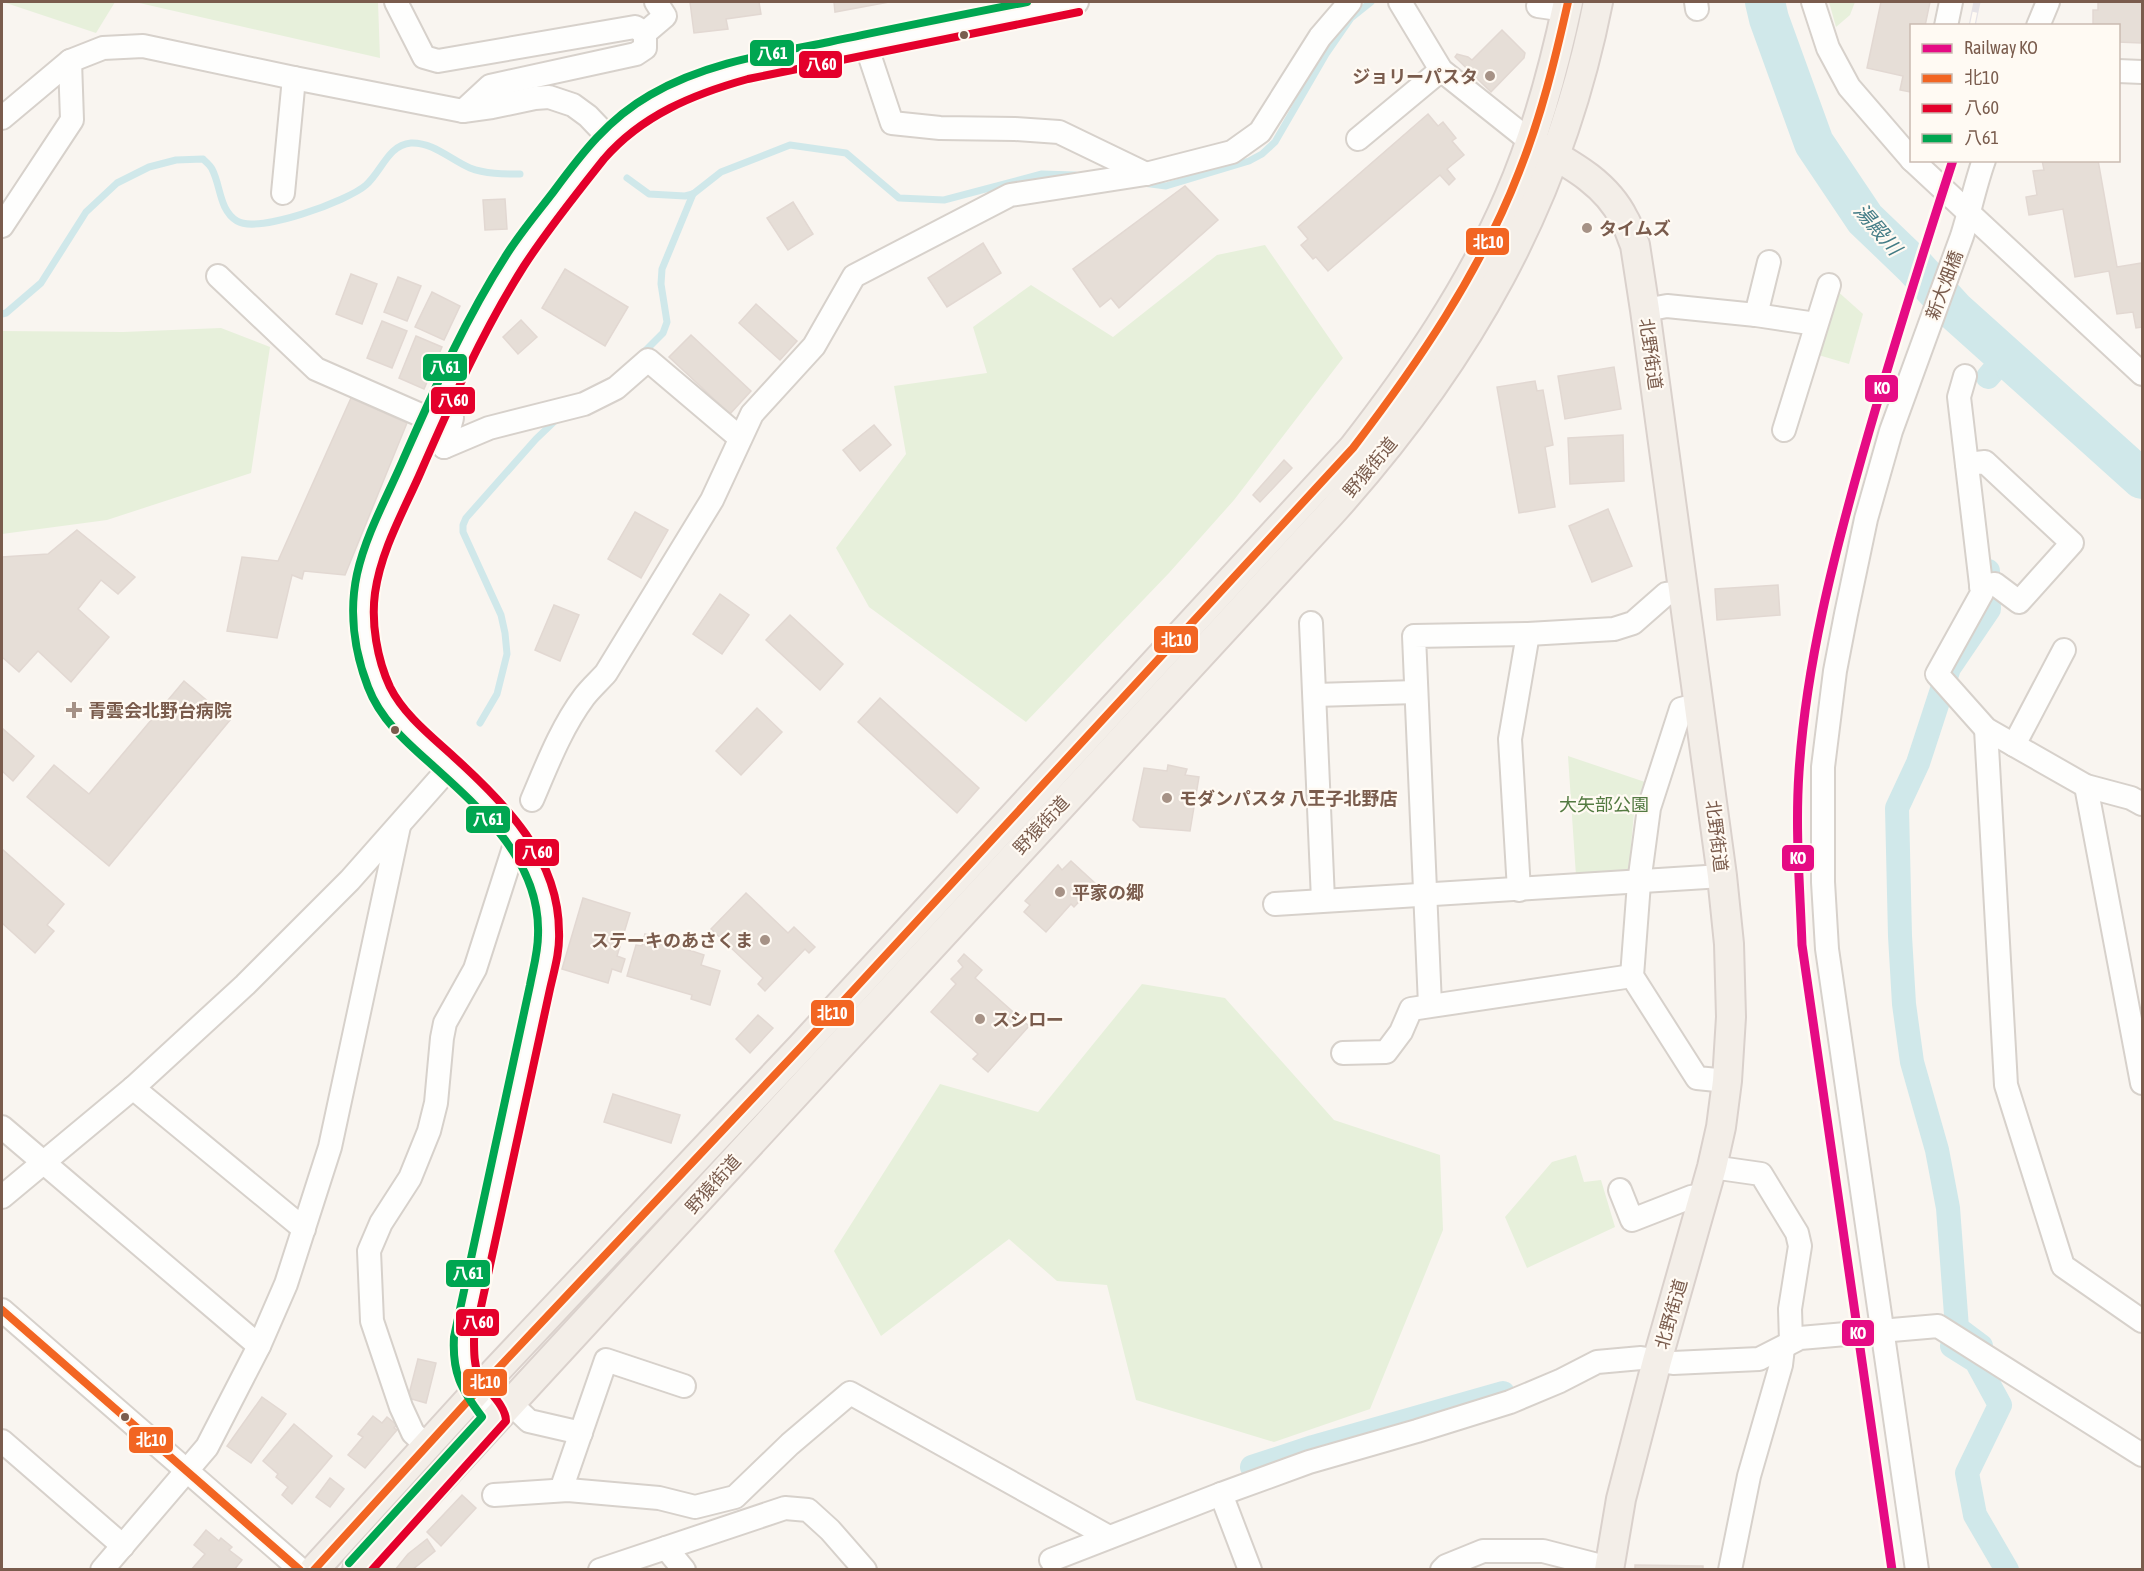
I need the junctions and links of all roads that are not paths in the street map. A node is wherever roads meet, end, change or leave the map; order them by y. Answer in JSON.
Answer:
{"nodes":[{"id":1,"x":396,"y":2,"type":"edge"},
{"id":2,"x":656,"y":2,"type":"edge"},
{"id":3,"x":1077,"y":2,"type":"edge"},
{"id":4,"x":1350,"y":2,"type":"edge"},
{"id":5,"x":1400,"y":2,"type":"edge"},
{"id":6,"x":1598,"y":2,"type":"edge"},
{"id":7,"x":1813,"y":2,"type":"edge"},
{"id":8,"x":1951,"y":2,"type":"edge"},
{"id":9,"x":2048,"y":2,"type":"edge"},
{"id":10,"x":1538,"y":6,"type":"dead end"},
{"id":11,"x":1567,"y":6,"type":"edge"},
{"id":12,"x":990,"y":10,"type":"edge"},
{"id":13,"x":1946,"y":24,"type":"edge"},
{"id":14,"x":2039,"y":24,"type":"edge"},
{"id":15,"x":645,"y":33,"type":"junction"},
{"id":16,"x":866,"y":45,"type":"junction"},
{"id":17,"x":70,"y":61,"type":"junction"},
{"id":18,"x":1441,"y":70,"type":"junction"},
{"id":19,"x":2120,"y":71,"type":"edge"},
{"id":20,"x":2142,"y":72,"type":"edge"},
{"id":21,"x":294,"y":78,"type":"junction"},
{"id":22,"x":463,"y":111,"type":"junction"},
{"id":23,"x":2,"y":118,"type":"edge"},
{"id":24,"x":609,"y":138,"type":"junction"},
{"id":25,"x":1358,"y":139,"type":"dead end"},
{"id":26,"x":1530,"y":141,"type":"junction"},
{"id":27,"x":1555,"y":156,"type":"junction"},
{"id":28,"x":1910,"y":156,"type":"edge"},
{"id":29,"x":1916,"y":162,"type":"edge"},
{"id":30,"x":1983,"y":162,"type":"edge"},
{"id":31,"x":1143,"y":175,"type":"junction"},
{"id":32,"x":283,"y":193,"type":"dead end"},
{"id":33,"x":1970,"y":212,"type":"junction"},
{"id":34,"x":2,"y":226,"type":"edge"},
{"id":35,"x":1769,"y":262,"type":"dead end"},
{"id":36,"x":218,"y":276,"type":"dead end"},
{"id":37,"x":1829,"y":285,"type":"dead end"},
{"id":38,"x":1646,"y":310,"type":"junction"},
{"id":39,"x":1756,"y":315,"type":"junction"},
{"id":40,"x":1816,"y":324,"type":"junction"},
{"id":41,"x":2142,"y":374,"type":"edge"},
{"id":42,"x":1965,"y":376,"type":"dead end"},
{"id":43,"x":446,"y":408,"type":"junction"},
{"id":44,"x":1784,"y":430,"type":"dead end"},
{"id":45,"x":740,"y":438,"type":"junction"},
{"id":46,"x":1966,"y":464,"type":"junction"},
{"id":47,"x":1981,"y":586,"type":"junction"},
{"id":48,"x":1683,"y":592,"type":"junction"},
{"id":49,"x":1311,"y":623,"type":"dead end"},
{"id":50,"x":1528,"y":634,"type":"junction"},
{"id":51,"x":2064,"y":650,"type":"dead end"},
{"id":52,"x":1416,"y":692,"type":"junction"},
{"id":53,"x":1315,"y":695,"type":"junction"},
{"id":54,"x":1700,"y":704,"type":"junction"},
{"id":55,"x":1986,"y":729,"type":"junction"},
{"id":56,"x":2014,"y":745,"type":"junction"},
{"id":57,"x":450,"y":767,"type":"junction"},
{"id":58,"x":2086,"y":786,"type":"junction"},
{"id":59,"x":532,"y":800,"type":"dead end"},
{"id":60,"x":2142,"y":804,"type":"edge"},
{"id":61,"x":399,"y":826,"type":"junction"},
{"id":62,"x":517,"y":838,"type":"junction"},
{"id":63,"x":1722,"y":876,"type":"junction"},
{"id":64,"x":1639,"y":883,"type":"junction"},
{"id":65,"x":1519,"y":890,"type":"junction"},
{"id":66,"x":1425,"y":895,"type":"junction"},
{"id":67,"x":1323,"y":900,"type":"junction"},
{"id":68,"x":1275,"y":904,"type":"dead end"},
{"id":69,"x":1632,"y":976,"type":"junction"},
{"id":70,"x":1430,"y":1005,"type":"junction"},
{"id":71,"x":1343,"y":1053,"type":"dead end"},
{"id":72,"x":1727,"y":1081,"type":"junction"},
{"id":73,"x":2142,"y":1083,"type":"edge"},
{"id":74,"x":133,"y":1088,"type":"junction"},
{"id":75,"x":2,"y":1127,"type":"edge"},
{"id":76,"x":42,"y":1162,"type":"junction"},
{"id":77,"x":1712,"y":1167,"type":"junction"},
{"id":78,"x":1620,"y":1190,"type":"dead end"},
{"id":79,"x":1705,"y":1196,"type":"junction"},
{"id":80,"x":2,"y":1197,"type":"edge"},
{"id":81,"x":304,"y":1229,"type":"junction"},
{"id":82,"x":2,"y":1310,"type":"edge"},
{"id":83,"x":2142,"y":1321,"type":"edge"},
{"id":84,"x":1882,"y":1331,"type":"junction"},
{"id":85,"x":1787,"y":1344,"type":"junction"},
{"id":86,"x":259,"y":1346,"type":"junction"},
{"id":87,"x":1657,"y":1361,"type":"junction"},
{"id":88,"x":684,"y":1386,"type":"dead end"},
{"id":89,"x":476,"y":1392,"type":"junction"},
{"id":90,"x":503,"y":1411,"type":"junction"},
{"id":91,"x":581,"y":1433,"type":"junction"},
{"id":92,"x":2,"y":1441,"type":"edge"},
{"id":93,"x":427,"y":1446,"type":"junction"},
{"id":94,"x":2142,"y":1455,"type":"edge"},
{"id":95,"x":188,"y":1471,"type":"junction"},
{"id":96,"x":561,"y":1490,"type":"junction"},
{"id":97,"x":1221,"y":1494,"type":"junction"},
{"id":98,"x":494,"y":1495,"type":"dead end"},
{"id":99,"x":1109,"y":1537,"type":"junction"},
{"id":100,"x":123,"y":1545,"type":"junction"},
{"id":101,"x":666,"y":1548,"type":"junction"},
{"id":102,"x":1051,"y":1560,"type":"dead end"},
{"id":103,"x":102,"y":1569,"type":"edge"},
{"id":104,"x":301,"y":1569,"type":"edge"},
{"id":105,"x":314,"y":1569,"type":"edge"},
{"id":106,"x":357,"y":1569,"type":"edge"},
{"id":107,"x":600,"y":1569,"type":"edge"},
{"id":108,"x":684,"y":1569,"type":"edge"},
{"id":109,"x":865,"y":1569,"type":"edge"},
{"id":110,"x":1250,"y":1569,"type":"edge"},
{"id":111,"x":1442,"y":1569,"type":"edge"},
{"id":112,"x":1609,"y":1569,"type":"edge"},
{"id":113,"x":1730,"y":1569,"type":"edge"},
{"id":114,"x":1917,"y":1569,"type":"edge"}],
"edges":[{"from":1,"to":15,"type":"street"},
{"from":2,"to":15,"type":"street"},
{"from":3,"to":12,"type":"street"},
{"from":4,"to":31,"type":"street"},
{"from":5,"to":18,"type":"street"},
{"from":6,"to":27,"type":"main road","name":"野猿街道"},
{"from":7,"to":28,"type":"street"},
{"from":8,"to":13,"type":"street"},
{"from":9,"to":14,"type":"street"},
{"from":10,"to":11,"type":"street"},
{"from":11,"to":26,"type":"main road","name":"野猿街道"},
{"from":12,"to":16,"type":"street"},
{"from":15,"to":22,"type":"street"},
{"from":16,"to":24,"type":"street"},
{"from":16,"to":31,"type":"street"},
{"from":17,"to":21,"type":"street"},
{"from":17,"to":23,"type":"street"},
{"from":17,"to":34,"type":"street"},
{"from":18,"to":25,"type":"street"},
{"from":18,"to":26,"type":"street"},
{"from":19,"to":20,"type":"street"},
{"from":21,"to":22,"type":"street"},
{"from":21,"to":32,"type":"street"},
{"from":22,"to":24,"type":"street"},
{"from":24,"to":43,"type":"street"},
{"from":26,"to":27,"type":"main road","name":"北野街道"},
{"from":26,"to":89,"type":"main road","name":"野猿街道"},
{"from":27,"to":38,"type":"main road","name":"北野街道"},
{"from":27,"to":90,"type":"main road","name":"野猿街道"},
{"from":29,"to":33,"type":"street"},
{"from":30,"to":33,"type":"street","name":"新大畑橋"},
{"from":31,"to":45,"type":"street"},
{"from":33,"to":41,"type":"street"},
{"from":33,"to":84,"type":"street","name":"新大畑橋"},
{"from":35,"to":39,"type":"street"},
{"from":36,"to":43,"type":"street"},
{"from":37,"to":40,"type":"street"},
{"from":38,"to":39,"type":"street"},
{"from":38,"to":48,"type":"main road","name":"北野街道"},
{"from":39,"to":40,"type":"street"},
{"from":40,"to":44,"type":"street"},
{"from":42,"to":46,"type":"street"},
{"from":43,"to":45,"type":"street"},
{"from":43,"to":57,"type":"street"},
{"from":45,"to":59,"type":"street"},
{"from":46,"to":47,"type":"street"},
{"from":46,"to":47,"type":"street"},
{"from":47,"to":55,"type":"street"},
{"from":48,"to":50,"type":"street"},
{"from":48,"to":54,"type":"main road","name":"北野街道"},
{"from":49,"to":53,"type":"street"},
{"from":50,"to":52,"type":"street"},
{"from":50,"to":65,"type":"street"},
{"from":51,"to":56,"type":"street"},
{"from":52,"to":53,"type":"street"},
{"from":52,"to":66,"type":"street"},
{"from":53,"to":67,"type":"street"},
{"from":54,"to":63,"type":"main road","name":"北野街道"},
{"from":54,"to":64,"type":"street"},
{"from":55,"to":56,"type":"street"},
{"from":55,"to":83,"type":"street"},
{"from":56,"to":58,"type":"street"},
{"from":57,"to":61,"type":"street"},
{"from":57,"to":62,"type":"street"},
{"from":58,"to":60,"type":"street"},
{"from":58,"to":73,"type":"street"},
{"from":61,"to":74,"type":"street"},
{"from":61,"to":81,"type":"street"},
{"from":62,"to":89,"type":"street"},
{"from":62,"to":93,"type":"street"},
{"from":63,"to":64,"type":"street"},
{"from":63,"to":72,"type":"main road","name":"北野街道"},
{"from":64,"to":65,"type":"street"},
{"from":64,"to":69,"type":"street"},
{"from":65,"to":66,"type":"street"},
{"from":66,"to":67,"type":"street"},
{"from":66,"to":70,"type":"street"},
{"from":67,"to":68,"type":"street"},
{"from":69,"to":70,"type":"street"},
{"from":69,"to":72,"type":"street"},
{"from":70,"to":71,"type":"street"},
{"from":72,"to":77,"type":"main road","name":"北野街道"},
{"from":74,"to":76,"type":"street"},
{"from":74,"to":81,"type":"street"},
{"from":75,"to":76,"type":"street"},
{"from":76,"to":80,"type":"street"},
{"from":76,"to":86,"type":"street"},
{"from":77,"to":79,"type":"main road","name":"北野街道"},
{"from":77,"to":85,"type":"street"},
{"from":78,"to":79,"type":"street"},
{"from":79,"to":87,"type":"main road","name":"北野街道"},
{"from":81,"to":86,"type":"street"},
{"from":82,"to":95,"type":"street"},
{"from":84,"to":85,"type":"street"},
{"from":84,"to":94,"type":"street"},
{"from":84,"to":114,"type":"street","name":"新大畑橋"},
{"from":85,"to":87,"type":"street"},
{"from":85,"to":113,"type":"street"},
{"from":86,"to":95,"type":"street"},
{"from":87,"to":97,"type":"street"},
{"from":87,"to":112,"type":"main road","name":"北野街道"},
{"from":88,"to":91,"type":"street"},
{"from":89,"to":90,"type":"street"},
{"from":89,"to":93,"type":"main road","name":"野猿街道"},
{"from":90,"to":91,"type":"street"},
{"from":90,"to":106,"type":"main road","name":"野猿街道"},
{"from":91,"to":96,"type":"street"},
{"from":92,"to":100,"type":"street"},
{"from":93,"to":105,"type":"main road","name":"野猿街道"},
{"from":95,"to":100,"type":"street"},
{"from":95,"to":104,"type":"street"},
{"from":96,"to":98,"type":"street"},
{"from":96,"to":99,"type":"street"},
{"from":97,"to":99,"type":"street"},
{"from":97,"to":110,"type":"street"},
{"from":99,"to":102,"type":"street"},
{"from":100,"to":103,"type":"street"},
{"from":101,"to":107,"type":"street"},
{"from":101,"to":108,"type":"street"},
{"from":101,"to":109,"type":"street"},
{"from":111,"to":112,"type":"street"}]}
